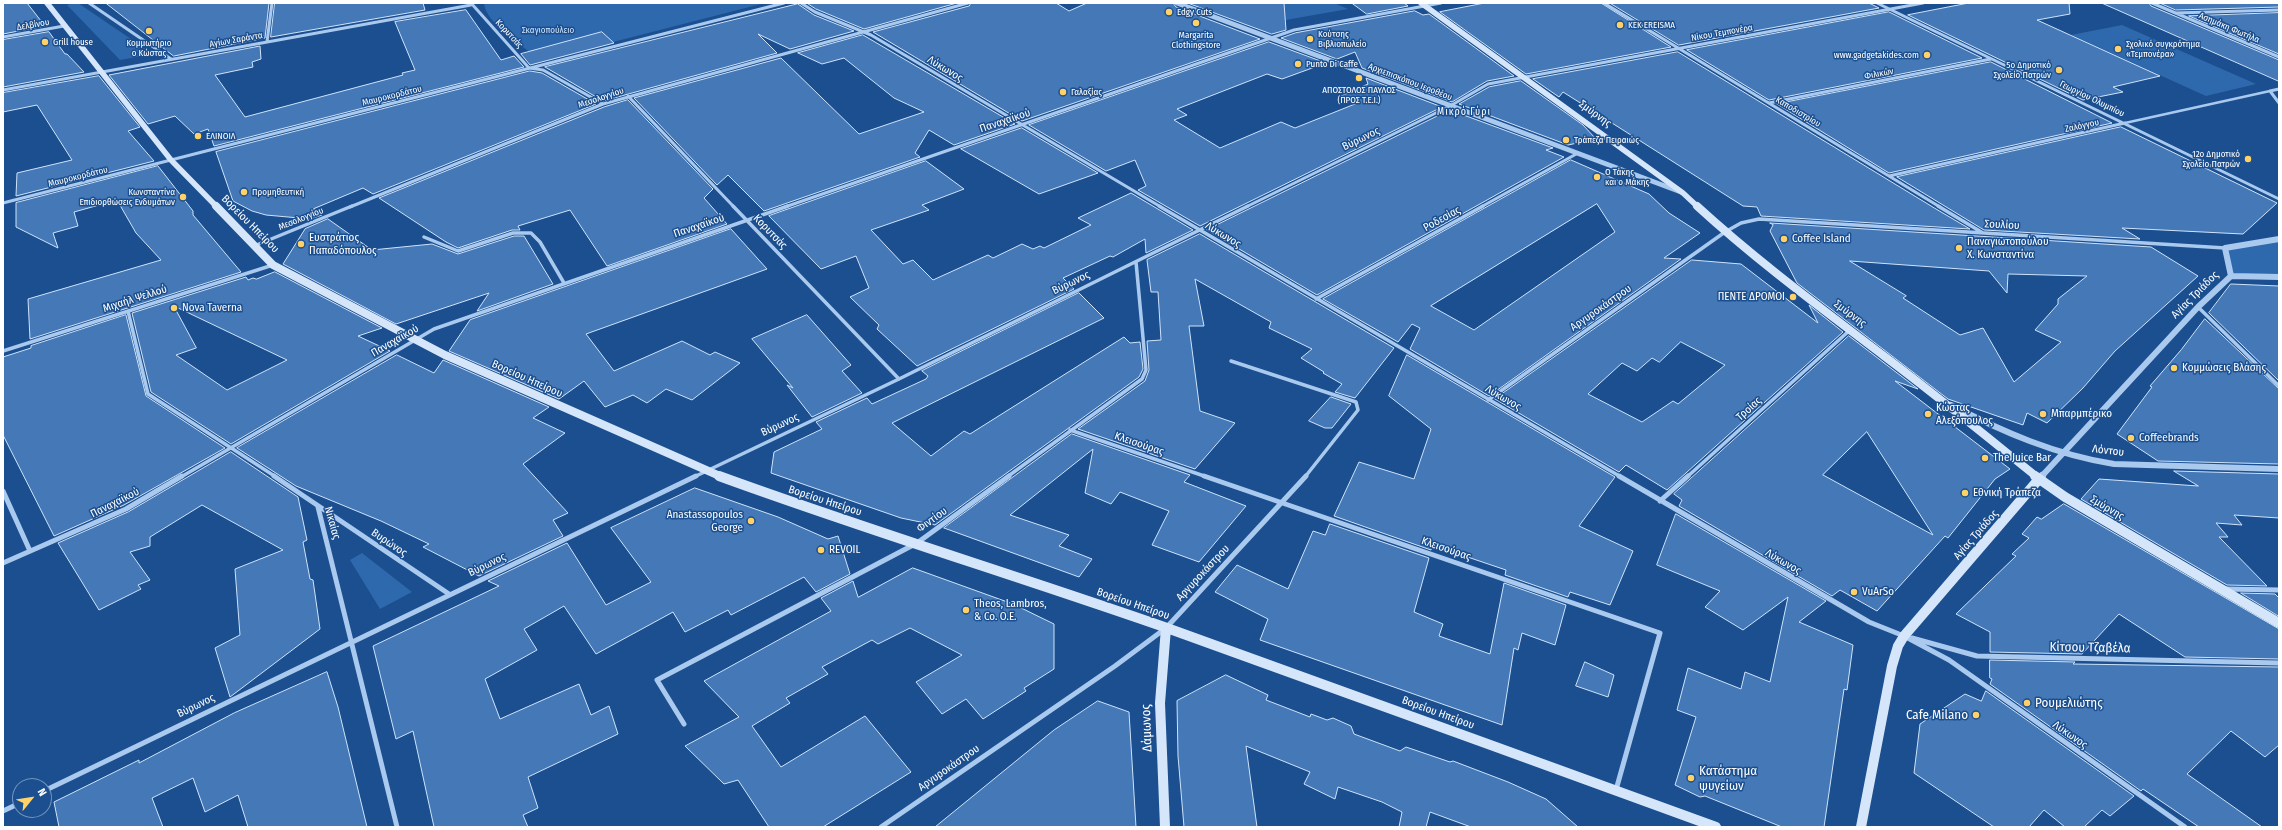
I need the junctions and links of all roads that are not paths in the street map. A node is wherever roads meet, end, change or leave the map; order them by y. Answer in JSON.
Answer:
{"nodes":[{"id":1,"x":47,"y":3,"type":"edge"},
{"id":2,"x":89,"y":3,"type":"edge"},
{"id":3,"x":272,"y":3,"type":"edge"},
{"id":4,"x":784,"y":3,"type":"edge"},
{"id":5,"x":801,"y":3,"type":"edge"},
{"id":6,"x":968,"y":3,"type":"edge"},
{"id":7,"x":1177,"y":3,"type":"edge"},
{"id":8,"x":1440,"y":3,"type":"edge"},
{"id":9,"x":1604,"y":3,"type":"edge"},
{"id":10,"x":1877,"y":3,"type":"edge"},
{"id":11,"x":1923,"y":3,"type":"edge"},
{"id":12,"x":2152,"y":3,"type":"edge"},
{"id":13,"x":471,"y":4,"type":"edge"},
{"id":14,"x":1423,"y":4,"type":"edge"},
{"id":15,"x":1890,"y":9,"type":"junction"},
{"id":16,"x":2279,"y":10,"type":"edge"},
{"id":17,"x":2174,"y":13,"type":"junction"},
{"id":18,"x":64,"y":26,"type":"junction"},
{"id":19,"x":863,"y":32,"type":"junction"},
{"id":20,"x":3,"y":37,"type":"edge"},
{"id":21,"x":1270,"y":38,"type":"junction"},
{"id":22,"x":267,"y":42,"type":"junction"},
{"id":23,"x":1678,"y":48,"type":"junction"},
{"id":24,"x":2279,"y":57,"type":"edge"},
{"id":25,"x":1991,"y":58,"type":"junction"},
{"id":26,"x":171,"y":59,"type":"junction"},
{"id":27,"x":529,"y":68,"type":"junction"},
{"id":28,"x":102,"y":72,"type":"junction"},
{"id":29,"x":1523,"y":77,"type":"junction"},
{"id":30,"x":2279,"y":89,"type":"edge"},
{"id":31,"x":3,"y":90,"type":"edge"},
{"id":32,"x":2270,"y":91,"type":"junction"},
{"id":33,"x":628,"y":96,"type":"junction"},
{"id":34,"x":1770,"y":103,"type":"junction"},
{"id":35,"x":2279,"y":103,"type":"edge"},
{"id":36,"x":604,"y":104,"type":"junction"},
{"id":37,"x":1450,"y":106,"type":"junction"},
{"id":38,"x":2125,"y":123,"type":"junction"},
{"id":39,"x":1021,"y":125,"type":"junction"},
{"id":40,"x":1578,"y":153,"type":"junction"},
{"id":41,"x":171,"y":160,"type":"junction"},
{"id":42,"x":1889,"y":176,"type":"junction"},
{"id":43,"x":1683,"y":193,"type":"junction"},
{"id":44,"x":2279,"y":199,"type":"edge"},
{"id":45,"x":3,"y":203,"type":"edge"},
{"id":46,"x":746,"y":220,"type":"junction"},
{"id":47,"x":1198,"y":230,"type":"junction"},
{"id":48,"x":1725,"y":232,"type":"junction"},
{"id":49,"x":1984,"y":234,"type":"junction"},
{"id":50,"x":424,"y":237,"type":"dead end"},
{"id":51,"x":2279,"y":239,"type":"edge"},
{"id":52,"x":254,"y":246,"type":"junction"},
{"id":53,"x":2225,"y":248,"type":"junction"},
{"id":54,"x":1136,"y":262,"type":"junction"},
{"id":55,"x":273,"y":265,"type":"junction"},
{"id":56,"x":2231,"y":276,"type":"junction"},
{"id":57,"x":2279,"y":277,"type":"edge"},
{"id":58,"x":564,"y":283,"type":"junction"},
{"id":59,"x":1316,"y":300,"type":"junction"},
{"id":60,"x":2198,"y":307,"type":"junction"},
{"id":61,"x":128,"y":311,"type":"junction"},
{"id":62,"x":1851,"y":330,"type":"junction"},
{"id":63,"x":415,"y":340,"type":"junction"},
{"id":64,"x":3,"y":350,"type":"edge"},
{"id":65,"x":1231,"y":361,"type":"dead end"},
{"id":66,"x":899,"y":379,"type":"junction"},
{"id":67,"x":2279,"y":386,"type":"edge"},
{"id":68,"x":1488,"y":400,"type":"junction"},
{"id":69,"x":1945,"y":402,"type":"junction"},
{"id":70,"x":1070,"y":430,"type":"junction"},
{"id":71,"x":231,"y":447,"type":"junction"},
{"id":72,"x":2064,"y":453,"type":"junction"},
{"id":73,"x":2279,"y":469,"type":"edge"},
{"id":74,"x":705,"y":471,"type":"junction"},
{"id":75,"x":2039,"y":480,"type":"junction"},
{"id":76,"x":3,"y":491,"type":"edge"},
{"id":77,"x":1660,"y":501,"type":"junction"},
{"id":78,"x":1281,"y":502,"type":"junction"},
{"id":79,"x":318,"y":506,"type":"junction"},
{"id":80,"x":917,"y":543,"type":"junction"},
{"id":81,"x":30,"y":551,"type":"junction"},
{"id":82,"x":3,"y":563,"type":"edge"},
{"id":83,"x":2220,"y":588,"type":"junction"},
{"id":84,"x":2279,"y":590,"type":"edge"},
{"id":85,"x":449,"y":594,"type":"junction"},
{"id":86,"x":2279,"y":623,"type":"edge"},
{"id":87,"x":1166,"y":628,"type":"junction"},
{"id":88,"x":1904,"y":636,"type":"junction"},
{"id":89,"x":352,"y":642,"type":"junction"},
{"id":90,"x":2279,"y":663,"type":"edge"},
{"id":91,"x":684,"y":724,"type":"dead end"},
{"id":92,"x":52,"y":787,"type":"edge"},
{"id":93,"x":1616,"y":790,"type":"junction"},
{"id":94,"x":397,"y":827,"type":"edge"},
{"id":95,"x":881,"y":827,"type":"edge"},
{"id":96,"x":1165,"y":827,"type":"edge"},
{"id":97,"x":1716,"y":827,"type":"edge"},
{"id":98,"x":1861,"y":827,"type":"edge"},
{"id":99,"x":2185,"y":827,"type":"edge"}],
"edges":[{"from":1,"to":18,"type":"main road","name":"Βορείου Ηπείρου"},
{"from":2,"to":26,"type":"street"},
{"from":3,"to":22,"type":"street"},
{"from":4,"to":27,"type":"street","name":"Μαυροκορδάτου"},
{"from":5,"to":19,"type":"street","name":"Λύκωνος"},
{"from":6,"to":19,"type":"street","name":"Μεσολογγίου"},
{"from":7,"to":21,"type":"street","name":"Αρχιεπισκόπου Ιεροθέου"},
{"from":8,"to":14,"type":"street","name":"Παναχαϊκού"},
{"from":9,"to":23,"type":"street","name":"Καποδιστρίου"},
{"from":10,"to":15,"type":"street","name":"Γεωργίου Ολυμπίου"},
{"from":11,"to":15,"type":"street","name":"Νίκου Τεμπονέρα"},
{"from":12,"to":17,"type":"street","name":"Ασημάκη Φωτήλα"},
{"from":13,"to":22,"type":"street","name":"Αγίων Σαράντα"},
{"from":13,"to":27,"type":"street","name":"Κορυτσάς"},
{"from":14,"to":21,"type":"street","name":"Παναχαϊκού"},
{"from":14,"to":29,"type":"main road","name":"Σμύρνης"},
{"from":15,"to":23,"type":"street","name":"Νίκου Τεμπονέρα"},
{"from":15,"to":25,"type":"street","name":"Γεωργίου Ολυμπίου"},
{"from":16,"to":17,"type":"street"},
{"from":17,"to":24,"type":"street","name":"Ασημάκη Φωτήλα"},
{"from":18,"to":20,"type":"street","name":"Δελβίνου"},
{"from":18,"to":28,"type":"main road","name":"Βορείου Ηπείρου"},
{"from":19,"to":33,"type":"street","name":"Μεσολογγίου"},
{"from":19,"to":39,"type":"street","name":"Λύκωνος"},
{"from":21,"to":37,"type":"street","name":"Αρχιεπισκόπου Ιεροθέου"},
{"from":21,"to":39,"type":"street","name":"Παναχαϊκού"},
{"from":22,"to":26,"type":"street","name":"Αγίων Σαράντα"},
{"from":23,"to":29,"type":"street","name":"Νίκου Τεμπονέρα"},
{"from":23,"to":34,"type":"street","name":"Καποδιστρίου"},
{"from":25,"to":34,"type":"street","name":"Φιλικών"},
{"from":25,"to":38,"type":"street","name":"Γεωργίου Ολυμπίου"},
{"from":26,"to":28,"type":"street","name":"Αγίων Σαράντα"},
{"from":27,"to":36,"type":"street"},
{"from":27,"to":41,"type":"street","name":"Μαυροκορδάτου"},
{"from":28,"to":31,"type":"street","name":"Αγίων Σαράντα"},
{"from":28,"to":41,"type":"main road","name":"Βορείου Ηπείρου"},
{"from":29,"to":37,"type":"street","name":"Βύρωνος"},
{"from":29,"to":43,"type":"main road","name":"Σμύρνης"},
{"from":30,"to":32,"type":"street","name":"Ζαλόγγου"},
{"from":32,"to":35,"type":"street"},
{"from":32,"to":38,"type":"street","name":"Ζαλόγγου"},
{"from":33,"to":36,"type":"street","name":"Μεσολογγίου"},
{"from":33,"to":46,"type":"street","name":"Κορυτσάς"},
{"from":34,"to":42,"type":"street","name":"Καποδιστρίου"},
{"from":36,"to":52,"type":"street","name":"Μεσολογγίου"},
{"from":37,"to":40,"type":"street","name":"Αρχιεπισκόπου Ιεροθέου"},
{"from":37,"to":47,"type":"street","name":"Βύρωνος"},
{"from":38,"to":42,"type":"street","name":"Ζαλόγγου"},
{"from":38,"to":44,"type":"street","name":"Γεωργίου Ολυμπίου"},
{"from":39,"to":46,"type":"street","name":"Παναχαϊκού"},
{"from":39,"to":47,"type":"street","name":"Λύκωνος"},
{"from":40,"to":43,"type":"street","name":"Αρχιεπισκόπου Ιεροθέου"},
{"from":40,"to":59,"type":"street","name":"Ροδεσίας"},
{"from":41,"to":45,"type":"street","name":"Μαυροκορδάτου"},
{"from":41,"to":52,"type":"main road","name":"Βορείου Ηπείρου"},
{"from":42,"to":49,"type":"street","name":"Καποδιστρίου"},
{"from":43,"to":48,"type":"main road","name":"Σμύρνης"},
{"from":46,"to":58,"type":"street","name":"Παναχαϊκού"},
{"from":46,"to":66,"type":"street","name":"Κορυτσάς"},
{"from":47,"to":54,"type":"street","name":"Βύρωνος"},
{"from":47,"to":59,"type":"street","name":"Λύκωνος"},
{"from":48,"to":49,"type":"street","name":"Σουλίου"},
{"from":48,"to":62,"type":"main road","name":"Σμύρνης"},
{"from":48,"to":68,"type":"street","name":"Αργυροκάστρου"},
{"from":49,"to":53,"type":"street","name":"Σουλίου"},
{"from":50,"to":58,"type":"street"},
{"from":51,"to":53,"type":"street","name":"Σουλίου"},
{"from":52,"to":55,"type":"main road","name":"Βορείου Ηπείρου"},
{"from":53,"to":56,"type":"street","name":"Αγίας Τριάδος"},
{"from":54,"to":66,"type":"street","name":"Βύρωνος"},
{"from":54,"to":70,"type":"street","name":"Φιντίου"},
{"from":55,"to":61,"type":"street","name":"Μιχαήλ Ψελλού"},
{"from":55,"to":63,"type":"main road","name":"Βορείου Ηπείρου"},
{"from":56,"to":57,"type":"street"},
{"from":56,"to":60,"type":"street","name":"Αγίας Τριάδος"},
{"from":58,"to":63,"type":"street","name":"Παναχαϊκού"},
{"from":59,"to":68,"type":"street","name":"Λύκωνος"},
{"from":60,"to":67,"type":"street"},
{"from":60,"to":72,"type":"street","name":"Αγίας Τριάδος"},
{"from":61,"to":64,"type":"street","name":"Μιχαήλ Ψελλού"},
{"from":61,"to":71,"type":"street","name":"Νικαίας"},
{"from":62,"to":69,"type":"main road","name":"Σμύρνης"},
{"from":62,"to":77,"type":"street","name":"Τροίας"},
{"from":63,"to":71,"type":"street","name":"Παναχαϊκού"},
{"from":63,"to":74,"type":"main road","name":"Βορείου Ηπείρου"},
{"from":65,"to":78,"type":"street","name":"Αργυροκάστρου"},
{"from":66,"to":74,"type":"street","name":"Βύρωνος"},
{"from":68,"to":77,"type":"street","name":"Λύκωνος"},
{"from":69,"to":72,"type":"street","name":"Λόντου"},
{"from":69,"to":75,"type":"main road","name":"Σμύρνης"},
{"from":70,"to":78,"type":"street","name":"Κλεισούρας"},
{"from":70,"to":80,"type":"street","name":"Φιντίου"},
{"from":71,"to":79,"type":"street","name":"Νικαίας"},
{"from":71,"to":81,"type":"street","name":"Παναχαϊκού"},
{"from":72,"to":73,"type":"street","name":"Λόντου"},
{"from":72,"to":75,"type":"street","name":"Αγίας Τριάδος"},
{"from":74,"to":80,"type":"main road","name":"Βορείου Ηπείρου"},
{"from":74,"to":85,"type":"street","name":"Βύρωνος"},
{"from":75,"to":83,"type":"main road","name":"Σμύρνης"},
{"from":75,"to":88,"type":"main road","name":"Αγίας Τριάδος"},
{"from":76,"to":81,"type":"street"},
{"from":77,"to":88,"type":"street","name":"Λύκωνος"},
{"from":78,"to":87,"type":"street","name":"Αργυροκάστρου"},
{"from":78,"to":93,"type":"street","name":"Κλεισούρας"},
{"from":79,"to":85,"type":"street","name":"Βυρώνος"},
{"from":79,"to":89,"type":"street","name":"Νικαίας"},
{"from":80,"to":87,"type":"main road","name":"Βορείου Ηπείρου"},
{"from":80,"to":91,"type":"street","name":"Φιντίου"},
{"from":81,"to":82,"type":"street","name":"Παναχαϊκού"},
{"from":83,"to":84,"type":"street"},
{"from":83,"to":86,"type":"main road","name":"Σμύρνης"},
{"from":85,"to":89,"type":"street","name":"Βύρωνος"},
{"from":87,"to":93,"type":"main road","name":"Βορείου Ηπείρου"},
{"from":87,"to":95,"type":"street","name":"Αργυροκάστρου"},
{"from":87,"to":96,"type":"main road","name":"Δάμωνος"},
{"from":88,"to":90,"type":"street","name":"Κίτσου Τζαβέλα"},
{"from":88,"to":98,"type":"main road","name":"Αγίας Τριάδος"},
{"from":88,"to":99,"type":"street","name":"Λύκωνος"},
{"from":89,"to":92,"type":"street","name":"Βύρωνος"},
{"from":89,"to":94,"type":"street","name":"Νικαίας"},
{"from":93,"to":97,"type":"main road","name":"Βορείου Ηπείρου"}]}
